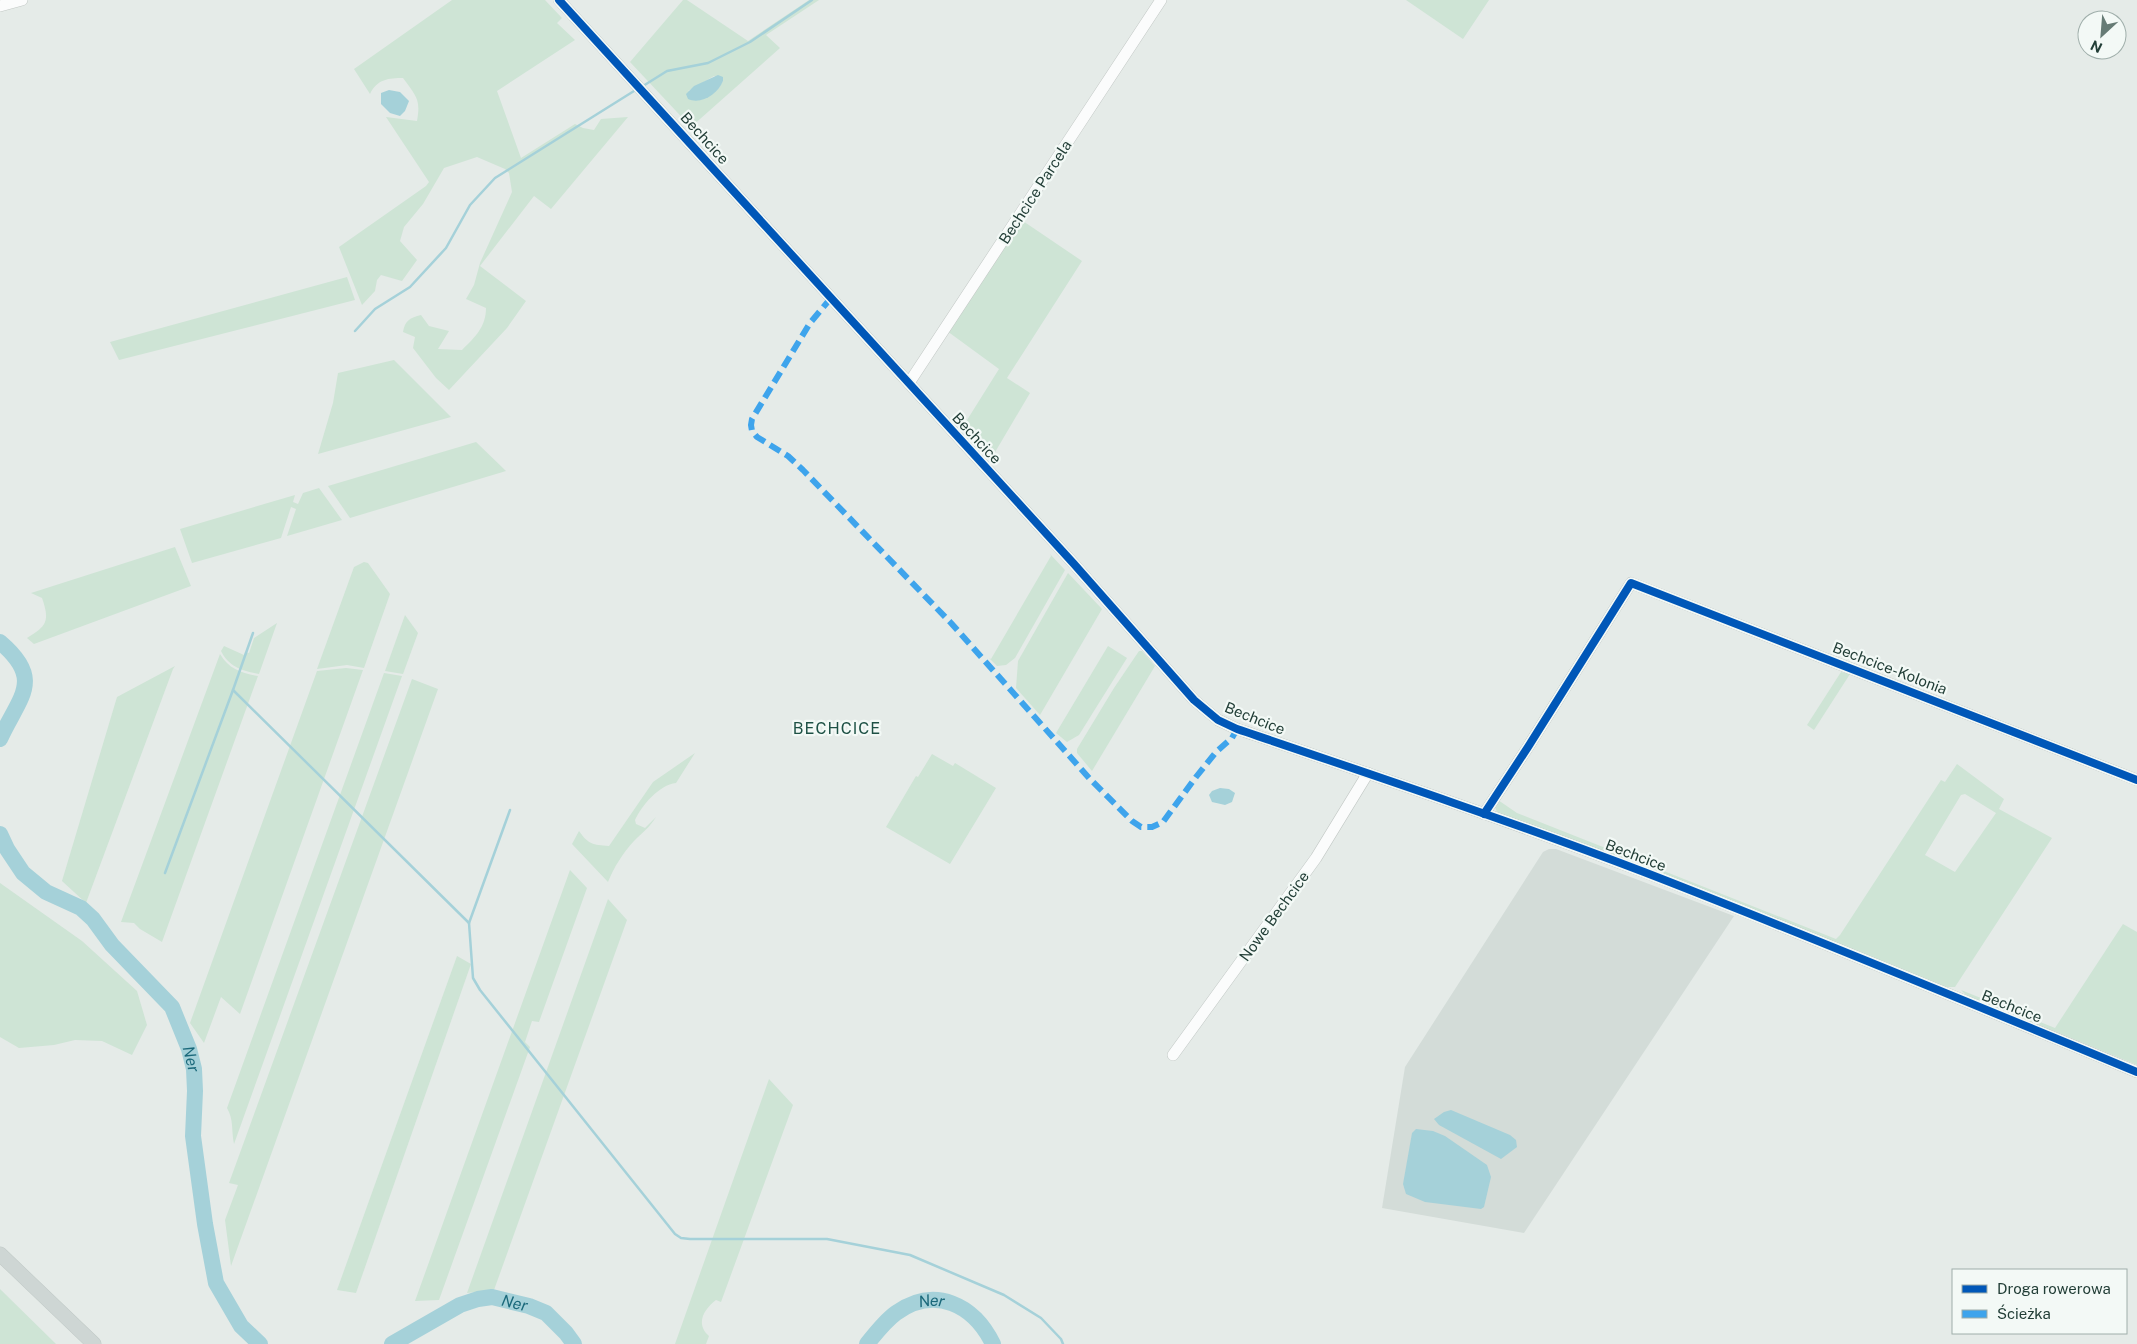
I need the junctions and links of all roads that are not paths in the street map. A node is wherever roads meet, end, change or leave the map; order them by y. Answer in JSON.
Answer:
{"nodes":[{"id":1,"x":22,"y":0,"type":"edge"},
{"id":2,"x":558,"y":0,"type":"edge"},
{"id":3,"x":1161,"y":0,"type":"edge"},
{"id":4,"x":0,"y":6,"type":"edge"},
{"id":5,"x":909,"y":383,"type":"junction"},
{"id":6,"x":1368,"y":773,"type":"junction"},
{"id":7,"x":2137,"y":780,"type":"edge"},
{"id":8,"x":1484,"y":814,"type":"junction"},
{"id":9,"x":1173,"y":1055,"type":"dead end"},
{"id":10,"x":2137,"y":1072,"type":"edge"},
{"id":11,"x":0,"y":1254,"type":"edge"},
{"id":12,"x":94,"y":1344,"type":"edge"}],
"edges":[{"from":1,"to":4,"type":"street"},
{"from":2,"to":5,"type":"street","name":"Bechcice"},
{"from":3,"to":5,"type":"street","name":"Bechcice Parcela"},
{"from":5,"to":6,"type":"street","name":"Bechcice"},
{"from":6,"to":8,"type":"street","name":"Bechcice"},
{"from":6,"to":9,"type":"street","name":"Nowe Bechcice"},
{"from":7,"to":8,"type":"street","name":"Bechcice-Kolonia"},
{"from":8,"to":10,"type":"street","name":"Bechcice"},
{"from":11,"to":12,"type":"main road"}]}
